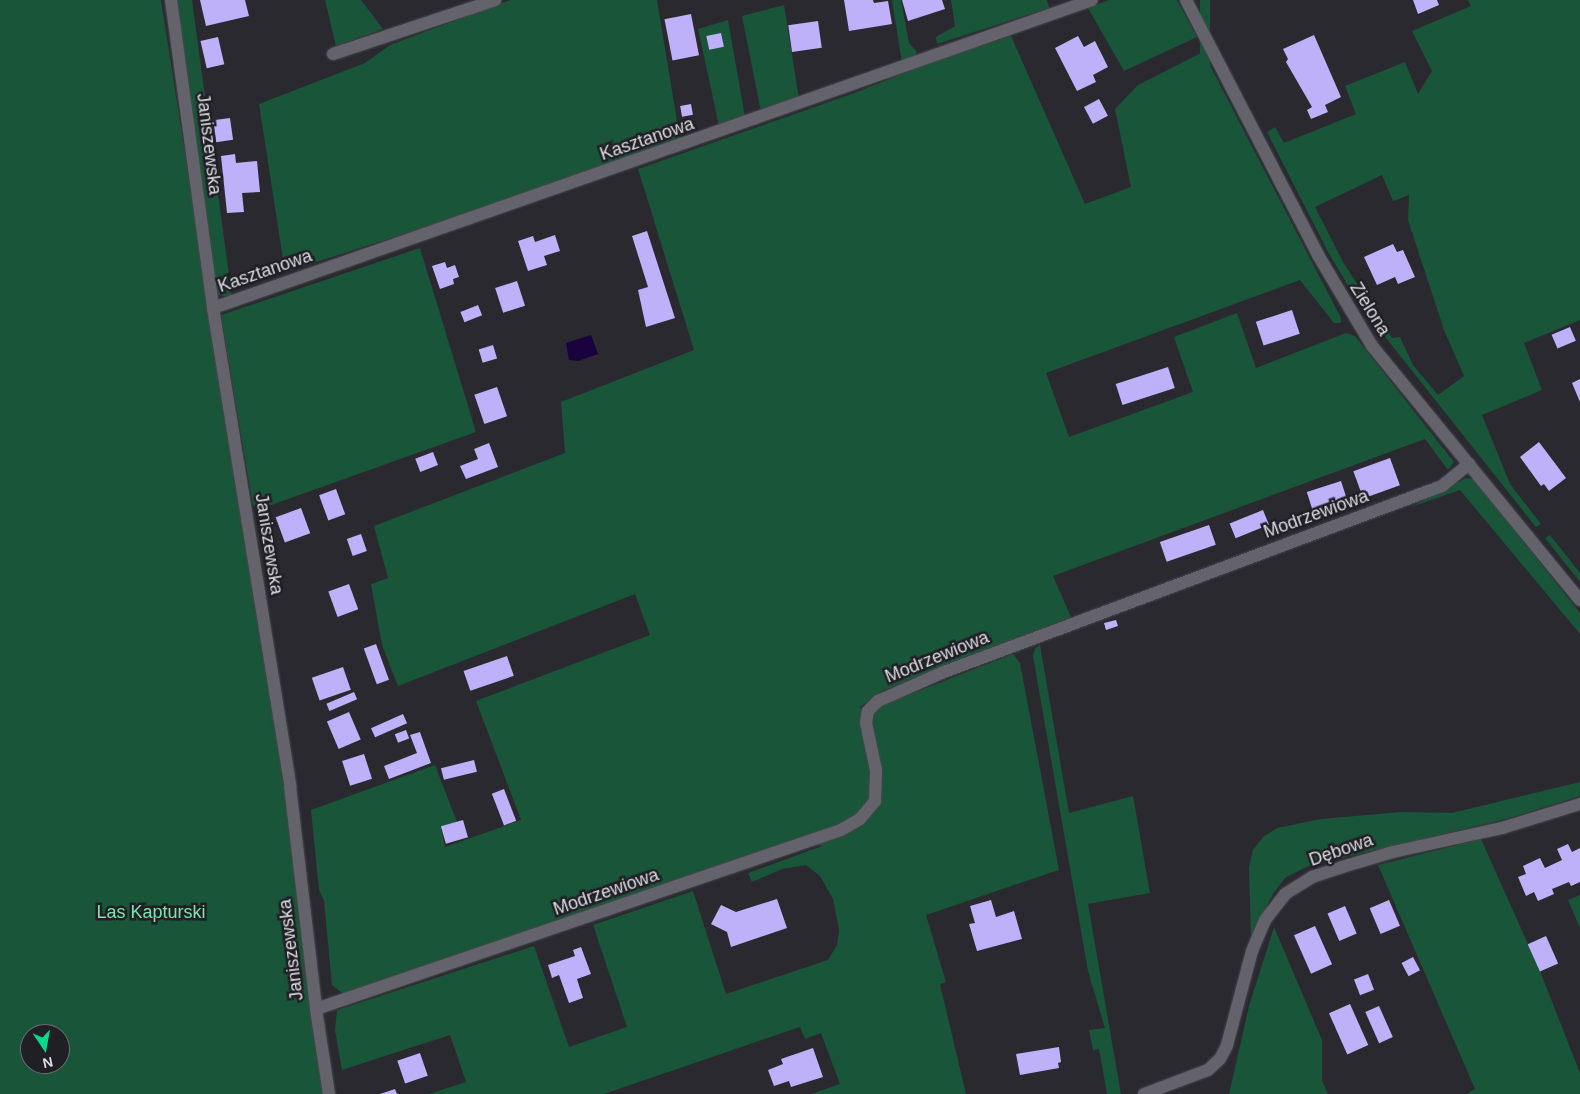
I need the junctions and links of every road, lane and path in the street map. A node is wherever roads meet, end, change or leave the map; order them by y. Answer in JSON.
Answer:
{"nodes":[{"id":1,"x":171,"y":0,"type":"edge"},
{"id":2,"x":494,"y":0,"type":"edge"},
{"id":3,"x":1092,"y":0,"type":"edge"},
{"id":4,"x":1186,"y":0,"type":"edge"},
{"id":5,"x":333,"y":54,"type":"dead end"},
{"id":6,"x":213,"y":308,"type":"junction"},
{"id":7,"x":1469,"y":464,"type":"junction"},
{"id":8,"x":1580,"y":600,"type":"edge"},
{"id":9,"x":1580,"y":804,"type":"edge"},
{"id":10,"x":316,"y":1010,"type":"junction"},
{"id":11,"x":329,"y":1094,"type":"edge"},
{"id":12,"x":1144,"y":1094,"type":"edge"}],
"edges":[{"from":1,"to":6,"type":"street","name":"Janiszewska"},
{"from":2,"to":5,"type":"street"},
{"from":3,"to":6,"type":"street","name":"Kasztanowa"},
{"from":4,"to":7,"type":"street","name":"Zielona"},
{"from":6,"to":10,"type":"street","name":"Janiszewska"},
{"from":7,"to":8,"type":"street","name":"Zielona"},
{"from":7,"to":10,"type":"street","name":"Modrzewiowa"},
{"from":9,"to":12,"type":"street","name":"Dębowa"},
{"from":10,"to":11,"type":"street","name":"Janiszewska"}]}
